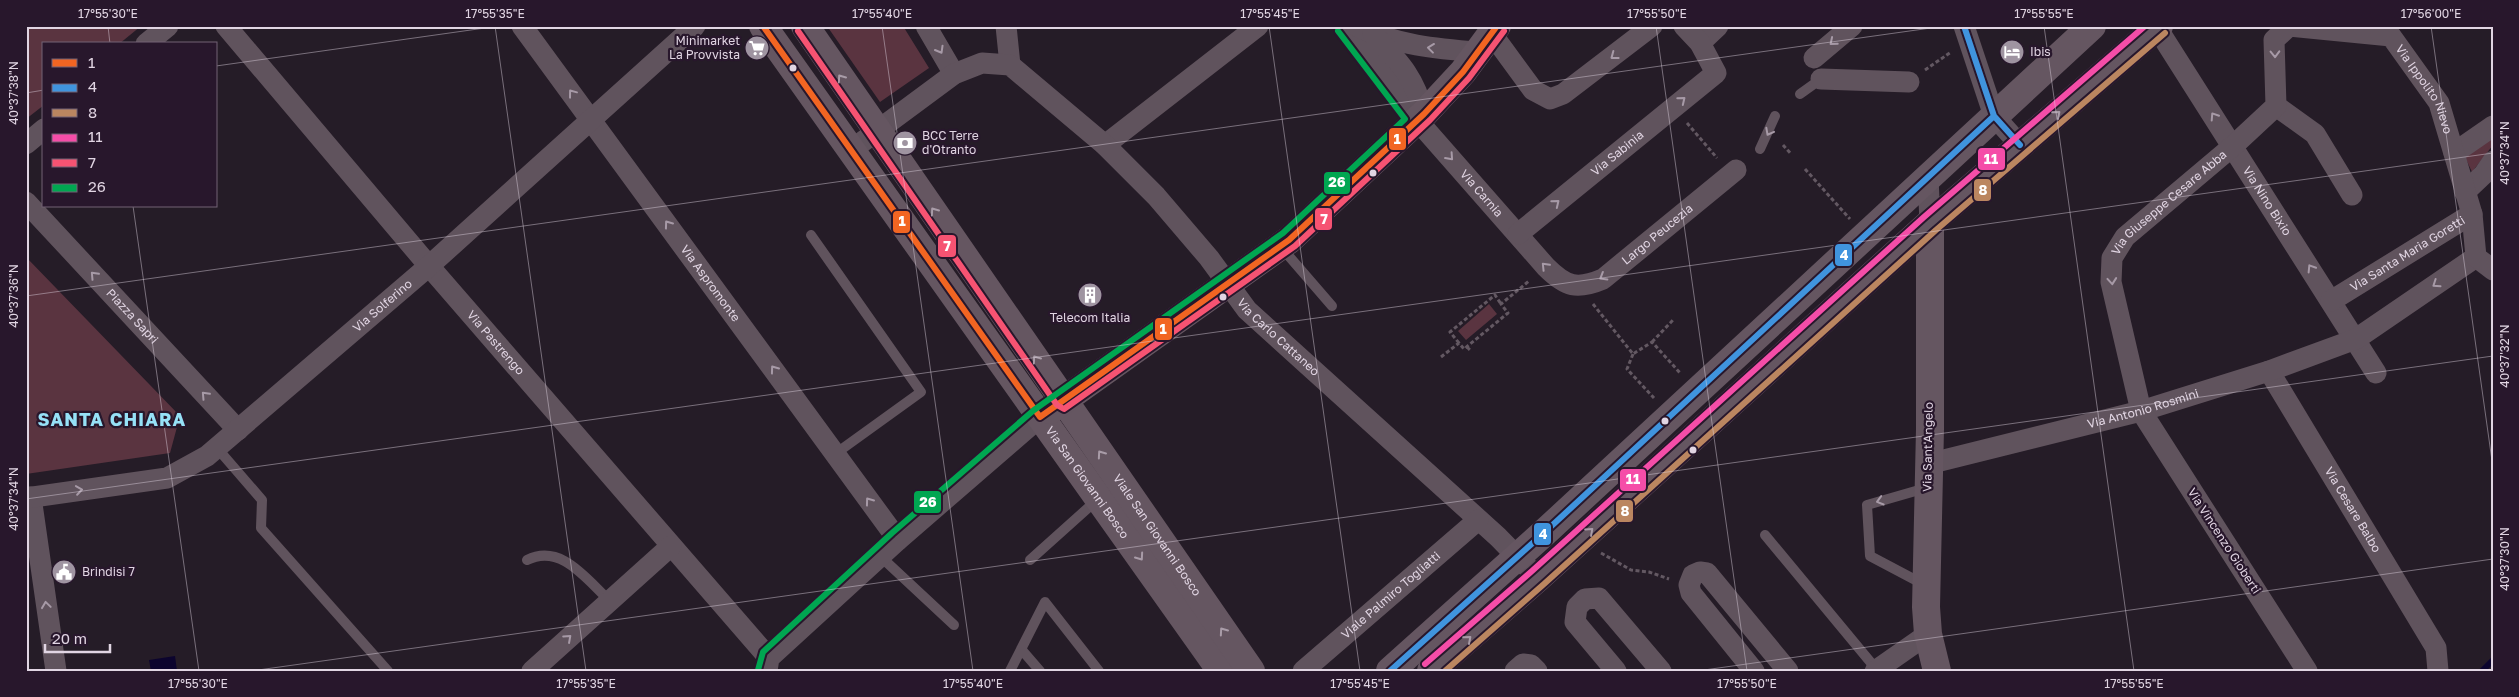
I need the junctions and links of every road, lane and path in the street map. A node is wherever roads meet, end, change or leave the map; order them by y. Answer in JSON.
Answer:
{"nodes":[{"id":1,"x":168,"y":26,"type":"edge"},
{"id":2,"x":226,"y":26,"type":"edge"},
{"id":3,"x":522,"y":26,"type":"edge"},
{"id":4,"x":763,"y":26,"type":"edge"},
{"id":5,"x":805,"y":26,"type":"edge"},
{"id":6,"x":926,"y":26,"type":"edge"},
{"id":7,"x":1006,"y":26,"type":"edge"},
{"id":8,"x":1258,"y":26,"type":"edge"},
{"id":9,"x":1346,"y":26,"type":"edge"},
{"id":10,"x":1652,"y":26,"type":"edge"},
{"id":11,"x":1684,"y":26,"type":"edge"},
{"id":12,"x":1718,"y":26,"type":"edge"},
{"id":13,"x":1852,"y":26,"type":"edge"},
{"id":14,"x":2092,"y":26,"type":"edge"},
{"id":15,"x":2158,"y":27,"type":"edge"},
{"id":16,"x":690,"y":28,"type":"edge"},
{"id":17,"x":1364,"y":30,"type":"edge"},
{"id":18,"x":2397,"y":31,"type":"edge"},
{"id":19,"x":1966,"y":33,"type":"edge"},
{"id":20,"x":1490,"y":37,"type":"edge"},
{"id":21,"x":148,"y":42,"type":"edge"},
{"id":22,"x":1700,"y":43,"type":"junction"},
{"id":23,"x":1814,"y":58,"type":"joint"},
{"id":24,"x":1010,"y":65,"type":"junction"},
{"id":25,"x":954,"y":74,"type":"junction"},
{"id":26,"x":1821,"y":79,"type":"junction"},
{"id":27,"x":1908,"y":82,"type":"joint"},
{"id":28,"x":1800,"y":94,"type":"dead end"},
{"id":29,"x":2276,"y":106,"type":"junction"},
{"id":30,"x":1674,"y":107,"type":"junction"},
{"id":31,"x":1775,"y":116,"type":"dead end"},
{"id":32,"x":1994,"y":116,"type":"junction"},
{"id":33,"x":1421,"y":117,"type":"junction"},
{"id":34,"x":591,"y":118,"type":"junction"},
{"id":35,"x":2493,"y":126,"type":"edge"},
{"id":36,"x":878,"y":129,"type":"junction"},
{"id":37,"x":42,"y":131,"type":"edge"},
{"id":38,"x":26,"y":144,"type":"edge"},
{"id":39,"x":1105,"y":144,"type":"junction"},
{"id":40,"x":1783,"y":145,"type":"dead end"},
{"id":41,"x":2020,"y":146,"type":"junction"},
{"id":42,"x":2233,"y":146,"type":"junction"},
{"id":43,"x":1760,"y":149,"type":"dead end"},
{"id":44,"x":850,"y":151,"type":"junction"},
{"id":45,"x":2454,"y":152,"type":"junction"},
{"id":46,"x":1791,"y":154,"type":"dead end"},
{"id":47,"x":2493,"y":161,"type":"edge"},
{"id":48,"x":1805,"y":169,"type":"dead end"},
{"id":49,"x":1734,"y":173,"type":"joint"},
{"id":50,"x":1928,"y":177,"type":"junction"},
{"id":51,"x":2466,"y":192,"type":"junction"},
{"id":52,"x":2352,"y":195,"type":"dead end"},
{"id":53,"x":26,"y":202,"type":"edge"},
{"id":54,"x":2472,"y":214,"type":"junction"},
{"id":55,"x":1930,"y":222,"type":"junction"},
{"id":56,"x":1518,"y":234,"type":"junction"},
{"id":57,"x":811,"y":235,"type":"dead end"},
{"id":58,"x":1865,"y":235,"type":"junction"},
{"id":59,"x":1280,"y":246,"type":"junction"},
{"id":60,"x":2476,"y":257,"type":"junction"},
{"id":61,"x":429,"y":266,"type":"junction"},
{"id":62,"x":1546,"y":267,"type":"junction"},
{"id":63,"x":2493,"y":270,"type":"edge"},
{"id":64,"x":1228,"y":285,"type":"junction"},
{"id":65,"x":1579,"y":285,"type":"junction"},
{"id":66,"x":2332,"y":301,"type":"junction"},
{"id":67,"x":1501,"y":304,"type":"junction"},
{"id":68,"x":1332,"y":306,"type":"dead end"},
{"id":69,"x":1674,"y":319,"type":"dead end"},
{"id":70,"x":2356,"y":339,"type":"junction"},
{"id":71,"x":1652,"y":342,"type":"junction"},
{"id":72,"x":1459,"y":343,"type":"junction"},
{"id":73,"x":1467,"y":347,"type":"junction"},
{"id":74,"x":1471,"y":351,"type":"dead end"},
{"id":75,"x":1633,"y":354,"type":"junction"},
{"id":76,"x":1441,"y":357,"type":"dead end"},
{"id":77,"x":2268,"y":371,"type":"junction"},
{"id":78,"x":2376,"y":373,"type":"dead end"},
{"id":79,"x":1697,"y":391,"type":"junction"},
{"id":80,"x":1064,"y":400,"type":"junction"},
{"id":81,"x":2141,"y":410,"type":"junction"},
{"id":82,"x":1670,"y":416,"type":"junction"},
{"id":83,"x":1040,"y":417,"type":"junction"},
{"id":84,"x":238,"y":430,"type":"junction"},
{"id":85,"x":218,"y":448,"type":"junction"},
{"id":86,"x":835,"y":454,"type":"junction"},
{"id":87,"x":1927,"y":476,"type":"junction"},
{"id":88,"x":29,"y":497,"type":"edge"},
{"id":89,"x":1098,"y":498,"type":"junction"},
{"id":90,"x":1478,"y":520,"type":"junction"},
{"id":91,"x":1764,"y":535,"type":"dead end"},
{"id":92,"x":898,"y":540,"type":"junction"},
{"id":93,"x":671,"y":546,"type":"junction"},
{"id":94,"x":1598,"y":551,"type":"dead end"},
{"id":95,"x":880,"y":556,"type":"junction"},
{"id":96,"x":1518,"y":557,"type":"junction"},
{"id":97,"x":527,"y":560,"type":"dead end"},
{"id":98,"x":1030,"y":560,"type":"dead end"},
{"id":99,"x":1538,"y":578,"type":"junction"},
{"id":100,"x":1689,"y":585,"type":"junction"},
{"id":101,"x":1926,"y":585,"type":"junction"},
{"id":102,"x":610,"y":601,"type":"junction"},
{"id":103,"x":954,"y":625,"type":"dead end"},
{"id":104,"x":1928,"y":634,"type":"junction"},
{"id":105,"x":1021,"y":649,"type":"junction"},
{"id":106,"x":768,"y":664,"type":"edge"},
{"id":107,"x":1876,"y":670,"type":"edge"},
{"id":108,"x":56,"y":671,"type":"edge"},
{"id":109,"x":388,"y":671,"type":"edge"},
{"id":110,"x":532,"y":671,"type":"edge"},
{"id":111,"x":1010,"y":671,"type":"edge"},
{"id":112,"x":1040,"y":671,"type":"edge"},
{"id":113,"x":1099,"y":671,"type":"edge"},
{"id":114,"x":1221,"y":671,"type":"edge"},
{"id":115,"x":1251,"y":671,"type":"edge"},
{"id":116,"x":1302,"y":671,"type":"edge"},
{"id":117,"x":1390,"y":671,"type":"edge"},
{"id":118,"x":1431,"y":671,"type":"edge"},
{"id":119,"x":1515,"y":671,"type":"edge"},
{"id":120,"x":1537,"y":671,"type":"edge"},
{"id":121,"x":1616,"y":671,"type":"edge"},
{"id":122,"x":1662,"y":671,"type":"edge"},
{"id":123,"x":1754,"y":671,"type":"edge"},
{"id":124,"x":1788,"y":671,"type":"edge"},
{"id":125,"x":1937,"y":671,"type":"edge"},
{"id":126,"x":2307,"y":671,"type":"edge"},
{"id":127,"x":2438,"y":671,"type":"edge"}],
"edges":[{"from":1,"to":21,"type":"street"},
{"from":2,"to":61,"type":"street","name":"Via Pastrengo"},
{"from":34,"to":3,"type":"street","name":"Via Aspromonte","one_way":true},
{"from":4,"to":44,"type":"street","name":"Via San Giovanni Bosco"},
{"from":36,"to":5,"type":"street","one_way":true},
{"from":6,"to":25,"type":"street","one_way":true},
{"from":7,"to":24,"type":"street"},
{"from":8,"to":39,"type":"street"},
{"from":9,"to":33,"type":"street","name":"Via Carnia"},
{"from":10,"to":20,"type":"street","one_way":true},
{"from":11,"to":22,"type":"street"},
{"from":12,"to":22,"type":"street"},
{"from":13,"to":23,"type":"street","one_way":true},
{"from":14,"to":32,"type":"street"},
{"from":41,"to":15,"type":"street","one_way":true},
{"from":42,"to":15,"type":"street","name":"Via Nino Bixio","one_way":true},
{"from":16,"to":34,"type":"street","name":"Via Solferino"},
{"from":20,"to":17,"type":"street","one_way":true},
{"from":17,"to":33,"type":"street"},
{"from":18,"to":29,"type":"street","name":"Via Ippolito Nievo","one_way":true},
{"from":18,"to":45,"type":"street","name":"Via Ippolito Nievo"},
{"from":19,"to":27,"type":"path"},
{"from":19,"to":32,"type":"street"},
{"from":20,"to":33,"type":"street"},
{"from":30,"to":22,"type":"street","name":"Via Sabinia","one_way":true},
{"from":23,"to":26,"type":"lane"},
{"from":24,"to":25,"type":"street"},
{"from":24,"to":39,"type":"street","name":"Via Carlo Cattaneo"},
{"from":25,"to":36,"type":"street"},
{"from":26,"to":27,"type":"street"},
{"from":26,"to":28,"type":"lane"},
{"from":29,"to":42,"type":"street"},
{"from":29,"to":52,"type":"street"},
{"from":30,"to":49,"type":"path"},
{"from":56,"to":30,"type":"street","name":"Via Sabinia","one_way":true},
{"from":31,"to":43,"type":"lane","one_way":true},
{"from":32,"to":41,"type":"street"},
{"from":32,"to":50,"type":"street"},
{"from":33,"to":56,"type":"street","name":"Via Carnia","one_way":true},
{"from":33,"to":59,"type":"street"},
{"from":34,"to":61,"type":"street","name":"Via Solferino"},
{"from":86,"to":34,"type":"street","name":"Via Aspromonte","one_way":true},
{"from":35,"to":45,"type":"street"},
{"from":36,"to":44,"type":"street"},
{"from":80,"to":36,"type":"street","one_way":true},
{"from":37,"to":38,"type":"street"},
{"from":39,"to":64,"type":"street","name":"Via Carlo Cattaneo"},
{"from":40,"to":46,"type":"path"},
{"from":41,"to":55,"type":"street"},
{"from":66,"to":42,"type":"street","name":"Via Nino Bixio","one_way":true},
{"from":42,"to":81,"type":"street","name":"Via Giuseppe Cesare Abba","one_way":true},
{"from":44,"to":83,"type":"street","name":"Via San Giovanni Bosco"},
{"from":45,"to":51,"type":"street","name":"Via Ippolito Nievo"},
{"from":47,"to":51,"type":"street"},
{"from":48,"to":58,"type":"path"},
{"from":49,"to":65,"type":"street","name":"Largo Peucezia","one_way":true},
{"from":50,"to":55,"type":"street"},
{"from":50,"to":58,"type":"street"},
{"from":51,"to":54,"type":"street","name":"Via Ippolito Nievo"},
{"from":84,"to":53,"type":"street","name":"Piazza Sapri","one_way":true},
{"from":54,"to":60,"type":"street","name":"Via Santa Maria Goretti"},
{"from":54,"to":66,"type":"street","name":"Via Santa Maria Goretti"},
{"from":55,"to":87,"type":"street","name":"Via Sant'Angelo"},
{"from":99,"to":55,"type":"street","one_way":true},
{"from":62,"to":56,"type":"street","name":"Via Carnia","one_way":true},
{"from":57,"to":86,"type":"lane"},
{"from":58,"to":79,"type":"street"},
{"from":59,"to":64,"type":"street"},
{"from":59,"to":68,"type":"lane"},
{"from":60,"to":63,"type":"street"},
{"from":60,"to":70,"type":"street","one_way":true},
{"from":61,"to":84,"type":"street","name":"Via Solferino"},
{"from":61,"to":93,"type":"street","name":"Via Pastrengo"},
{"from":62,"to":65,"type":"street","name":"Via Carnia"},
{"from":62,"to":67,"type":"path"},
{"from":64,"to":80,"type":"street"},
{"from":64,"to":90,"type":"street","name":"Via Carlo Cattaneo"},
{"from":65,"to":75,"type":"path"},
{"from":66,"to":70,"type":"street","name":"Via Nino Bixio"},
{"from":67,"to":72,"type":"path"},
{"from":67,"to":73,"type":"path"},
{"from":69,"to":71,"type":"path"},
{"from":70,"to":77,"type":"street","name":"Via Antonio Rosmini"},
{"from":70,"to":78,"type":"street","name":"Via Nino Bixio"},
{"from":71,"to":75,"type":"path"},
{"from":71,"to":79,"type":"path"},
{"from":72,"to":73,"type":"path"},
{"from":72,"to":76,"type":"path"},
{"from":73,"to":74,"type":"path"},
{"from":75,"to":82,"type":"path"},
{"from":77,"to":81,"type":"street","name":"Via Antonio Rosmini"},
{"from":77,"to":127,"type":"street","name":"Via Cesare Balbo"},
{"from":79,"to":82,"type":"street"},
{"from":80,"to":83,"type":"street"},
{"from":115,"to":80,"type":"street","name":"Viale San Giovanni Bosco","one_way":true},
{"from":81,"to":87,"type":"street","name":"Via Antonio Rosmini"},
{"from":81,"to":126,"type":"street","name":"Via Vincenzo Gioberti"},
{"from":82,"to":96,"type":"street"},
{"from":83,"to":89,"type":"street","name":"Via San Giovanni Bosco"},
{"from":83,"to":92,"type":"street"},
{"from":84,"to":85,"type":"street","name":"Via Solferino"},
{"from":88,"to":85,"type":"street","name":"Via Solferino","one_way":true},
{"from":85,"to":109,"type":"lane"},
{"from":92,"to":86,"type":"street","name":"Via Aspromonte","one_way":true},
{"from":87,"to":101,"type":"street","name":"Via Sant'Angelo"},
{"from":87,"to":101,"type":"lane","one_way":true},
{"from":108,"to":88,"type":"street","one_way":true},
{"from":89,"to":98,"type":"lane"},
{"from":89,"to":114,"type":"street","name":"Via San Giovanni Bosco","one_way":true},
{"from":90,"to":96,"type":"street","name":"Via Carlo Cattaneo"},
{"from":90,"to":116,"type":"street","name":"Viale Palmiro Togliatti"},
{"from":91,"to":107,"type":"lane"},
{"from":92,"to":95,"type":"street"},
{"from":93,"to":102,"type":"street"},
{"from":93,"to":106,"type":"street","name":"Via Pastrengo"},
{"from":94,"to":100,"type":"path"},
{"from":95,"to":103,"type":"lane"},
{"from":95,"to":106,"type":"street"},
{"from":96,"to":99,"type":"street","name":"Via Carlo Cattaneo"},
{"from":96,"to":117,"type":"street"},
{"from":97,"to":102,"type":"lane"},
{"from":118,"to":99,"type":"street","one_way":true},
{"from":100,"to":123,"type":"street"},
{"from":100,"to":124,"type":"street"},
{"from":101,"to":104,"type":"street","name":"Via Sant'Angelo"},
{"from":110,"to":102,"type":"street","one_way":true},
{"from":104,"to":107,"type":"street"},
{"from":104,"to":125,"type":"street","name":"Via Sant'Angelo"},
{"from":105,"to":111,"type":"lane"},
{"from":105,"to":112,"type":"lane"},
{"from":105,"to":113,"type":"lane"},
{"from":119,"to":120,"type":"street"},
{"from":121,"to":122,"type":"street"}]}
